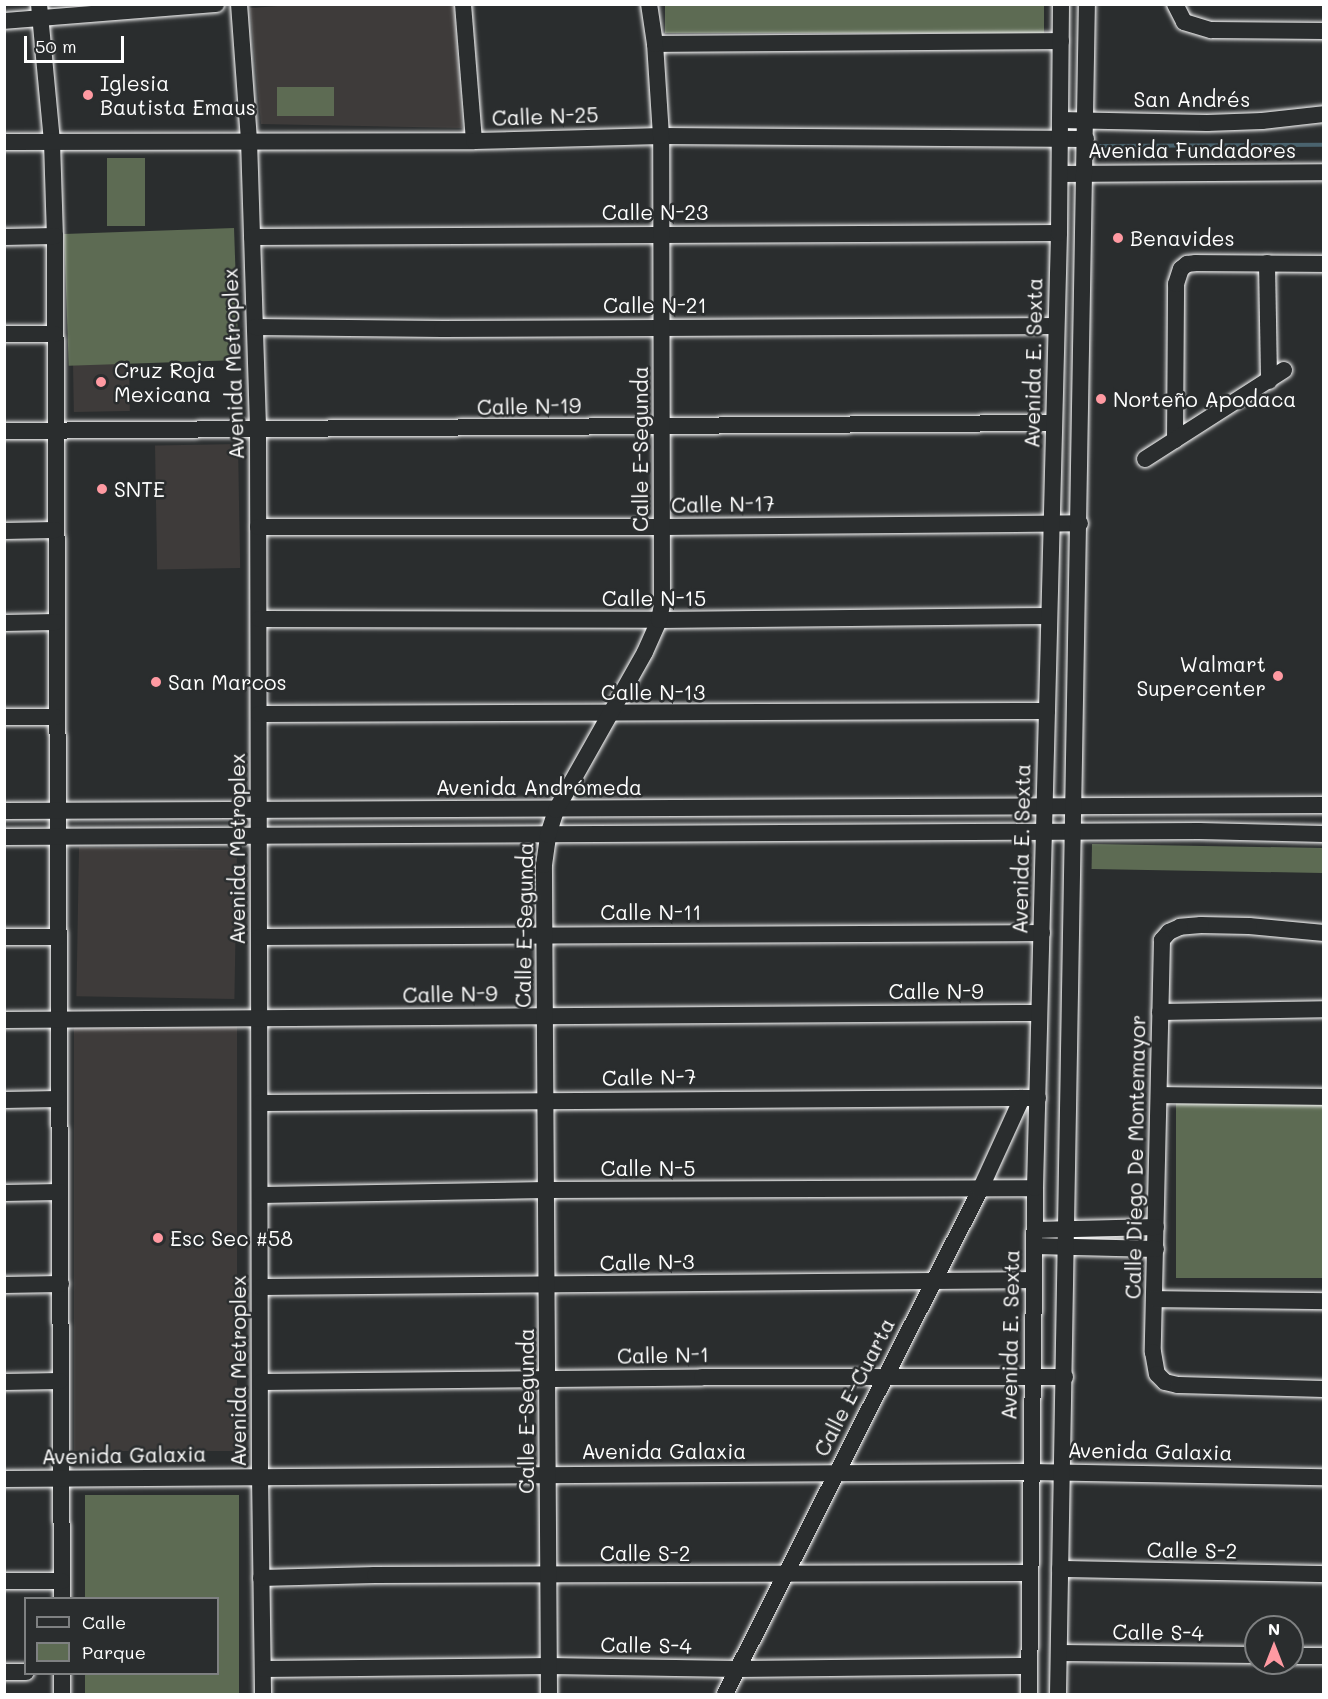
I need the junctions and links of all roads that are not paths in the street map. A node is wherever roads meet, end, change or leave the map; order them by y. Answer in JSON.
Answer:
{"nodes":[{"id":1,"x":216,"y":4,"type":"edge"},
{"id":2,"x":239,"y":4,"type":"edge"},
{"id":3,"x":463,"y":4,"type":"edge"},
{"id":4,"x":650,"y":4,"type":"edge"},
{"id":5,"x":1061,"y":4,"type":"edge"},
{"id":6,"x":1087,"y":4,"type":"edge"},
{"id":7,"x":1176,"y":9,"type":"edge"},
{"id":8,"x":40,"y":11,"type":"edge"},
{"id":9,"x":4,"y":21,"type":"edge"},
{"id":10,"x":1323,"y":31,"type":"edge"},
{"id":11,"x":1060,"y":42,"type":"junction"},
{"id":12,"x":656,"y":44,"type":"junction"},
{"id":13,"x":1323,"y":114,"type":"edge"},
{"id":14,"x":1060,"y":120,"type":"junction"},
{"id":15,"x":1086,"y":120,"type":"junction"},
{"id":16,"x":661,"y":136,"type":"junction"},
{"id":17,"x":1061,"y":139,"type":"junction"},
{"id":18,"x":1086,"y":139,"type":"junction"},
{"id":19,"x":249,"y":140,"type":"junction"},
{"id":20,"x":474,"y":141,"type":"junction"},
{"id":21,"x":4,"y":142,"type":"edge"},
{"id":22,"x":52,"y":142,"type":"junction"},
{"id":23,"x":1323,"y":172,"type":"edge"},
{"id":24,"x":1086,"y":173,"type":"junction"},
{"id":25,"x":1060,"y":174,"type":"junction"},
{"id":26,"x":1059,"y":233,"type":"junction"},
{"id":27,"x":662,"y":234,"type":"junction"},
{"id":28,"x":55,"y":236,"type":"junction"},
{"id":29,"x":4,"y":237,"type":"edge"},
{"id":30,"x":252,"y":237,"type":"junction"},
{"id":31,"x":1267,"y":263,"type":"junction"},
{"id":32,"x":1323,"y":264,"type":"edge"},
{"id":33,"x":1056,"y":326,"type":"junction"},
{"id":34,"x":255,"y":327,"type":"junction"},
{"id":35,"x":661,"y":327,"type":"junction"},
{"id":36,"x":4,"y":334,"type":"edge"},
{"id":37,"x":55,"y":334,"type":"junction"},
{"id":38,"x":1284,"y":370,"type":"dead end"},
{"id":39,"x":1269,"y":381,"type":"junction"},
{"id":40,"x":1054,"y":423,"type":"junction"},
{"id":41,"x":662,"y":426,"type":"junction"},
{"id":42,"x":258,"y":430,"type":"junction"},
{"id":43,"x":4,"y":432,"type":"edge"},
{"id":44,"x":56,"y":432,"type":"junction"},
{"id":45,"x":1175,"y":440,"type":"junction"},
{"id":46,"x":1145,"y":459,"type":"dead end"},
{"id":47,"x":1051,"y":522,"type":"junction"},
{"id":48,"x":1080,"y":523,"type":"junction"},
{"id":49,"x":258,"y":527,"type":"junction"},
{"id":50,"x":663,"y":527,"type":"junction"},
{"id":51,"x":55,"y":530,"type":"junction"},
{"id":52,"x":4,"y":531,"type":"edge"},
{"id":53,"x":1049,"y":616,"type":"junction"},
{"id":54,"x":259,"y":619,"type":"junction"},
{"id":55,"x":659,"y":620,"type":"junction"},
{"id":56,"x":56,"y":622,"type":"junction"},
{"id":57,"x":4,"y":623,"type":"edge"},
{"id":58,"x":1047,"y":711,"type":"junction"},
{"id":59,"x":259,"y":714,"type":"junction"},
{"id":60,"x":609,"y":715,"type":"junction"},
{"id":61,"x":4,"y":717,"type":"edge"},
{"id":62,"x":56,"y":717,"type":"junction"},
{"id":63,"x":1323,"y":805,"type":"edge"},
{"id":64,"x":1046,"y":806,"type":"junction"},
{"id":65,"x":1075,"y":806,"type":"junction"},
{"id":66,"x":556,"y":810,"type":"junction"},
{"id":67,"x":4,"y":811,"type":"edge"},
{"id":68,"x":57,"y":811,"type":"junction"},
{"id":69,"x":260,"y":811,"type":"junction"},
{"id":70,"x":1045,"y":833,"type":"junction"},
{"id":71,"x":1074,"y":833,"type":"junction"},
{"id":72,"x":1323,"y":834,"type":"edge"},
{"id":73,"x":548,"y":835,"type":"junction"},
{"id":74,"x":4,"y":837,"type":"edge"},
{"id":75,"x":57,"y":837,"type":"junction"},
{"id":76,"x":260,"y":838,"type":"junction"},
{"id":77,"x":1042,"y":933,"type":"junction"},
{"id":78,"x":1323,"y":933,"type":"edge"},
{"id":79,"x":545,"y":934,"type":"junction"},
{"id":80,"x":4,"y":937,"type":"edge"},
{"id":81,"x":58,"y":937,"type":"junction"},
{"id":82,"x":260,"y":937,"type":"junction"},
{"id":83,"x":1323,"y":1009,"type":"edge"},
{"id":84,"x":1160,"y":1012,"type":"junction"},
{"id":85,"x":1039,"y":1013,"type":"junction"},
{"id":86,"x":545,"y":1015,"type":"junction"},
{"id":87,"x":260,"y":1019,"type":"junction"},
{"id":88,"x":4,"y":1020,"type":"edge"},
{"id":89,"x":58,"y":1020,"type":"junction"},
{"id":90,"x":1160,"y":1095,"type":"junction"},
{"id":91,"x":1323,"y":1097,"type":"edge"},
{"id":92,"x":1030,"y":1098,"type":"junction"},
{"id":93,"x":59,"y":1099,"type":"junction"},
{"id":94,"x":4,"y":1100,"type":"edge"},
{"id":95,"x":546,"y":1100,"type":"junction"},
{"id":96,"x":260,"y":1103,"type":"junction"},
{"id":97,"x":1035,"y":1188,"type":"junction"},
{"id":98,"x":546,"y":1190,"type":"junction"},
{"id":99,"x":980,"y":1190,"type":"junction"},
{"id":100,"x":60,"y":1192,"type":"junction"},
{"id":101,"x":4,"y":1193,"type":"edge"},
{"id":102,"x":261,"y":1195,"type":"junction"},
{"id":103,"x":1155,"y":1227,"type":"junction"},
{"id":104,"x":1066,"y":1229,"type":"junction"},
{"id":105,"x":1035,"y":1238,"type":"junction"},
{"id":106,"x":1066,"y":1247,"type":"junction"},
{"id":107,"x":1156,"y":1249,"type":"junction"},
{"id":108,"x":1034,"y":1280,"type":"junction"},
{"id":109,"x":933,"y":1282,"type":"junction"},
{"id":110,"x":61,"y":1284,"type":"junction"},
{"id":111,"x":4,"y":1285,"type":"edge"},
{"id":112,"x":548,"y":1286,"type":"junction"},
{"id":113,"x":261,"y":1287,"type":"junction"},
{"id":114,"x":1154,"y":1299,"type":"junction"},
{"id":115,"x":1323,"y":1301,"type":"edge"},
{"id":116,"x":1032,"y":1376,"type":"junction"},
{"id":117,"x":885,"y":1377,"type":"junction"},
{"id":118,"x":1065,"y":1377,"type":"junction"},
{"id":119,"x":548,"y":1379,"type":"junction"},
{"id":120,"x":60,"y":1381,"type":"junction"},
{"id":121,"x":4,"y":1382,"type":"edge"},
{"id":122,"x":261,"y":1383,"type":"junction"},
{"id":123,"x":1323,"y":1389,"type":"edge"},
{"id":124,"x":1030,"y":1472,"type":"junction"},
{"id":125,"x":1062,"y":1472,"type":"junction"},
{"id":126,"x":549,"y":1473,"type":"junction"},
{"id":127,"x":836,"y":1473,"type":"junction"},
{"id":128,"x":260,"y":1476,"type":"junction"},
{"id":129,"x":1323,"y":1477,"type":"edge"},
{"id":130,"x":4,"y":1479,"type":"edge"},
{"id":131,"x":61,"y":1479,"type":"junction"},
{"id":132,"x":1060,"y":1569,"type":"junction"},
{"id":133,"x":1029,"y":1573,"type":"junction"},
{"id":134,"x":787,"y":1574,"type":"junction"},
{"id":135,"x":1323,"y":1574,"type":"edge"},
{"id":136,"x":549,"y":1575,"type":"junction"},
{"id":137,"x":261,"y":1578,"type":"junction"},
{"id":138,"x":4,"y":1581,"type":"edge"},
{"id":139,"x":62,"y":1581,"type":"junction"},
{"id":140,"x":62,"y":1597,"type":"edge"},
{"id":141,"x":1059,"y":1653,"type":"junction"},
{"id":142,"x":1244,"y":1655,"type":"edge"},
{"id":143,"x":1304,"y":1656,"type":"edge"},
{"id":144,"x":1323,"y":1656,"type":"edge"},
{"id":145,"x":549,"y":1666,"type":"junction"},
{"id":146,"x":1029,"y":1666,"type":"junction"},
{"id":147,"x":262,"y":1669,"type":"junction"},
{"id":148,"x":738,"y":1669,"type":"junction"},
{"id":149,"x":4,"y":1672,"type":"edge"},
{"id":150,"x":24,"y":1672,"type":"edge"},
{"id":151,"x":62,"y":1675,"type":"edge"},
{"id":152,"x":62,"y":1695,"type":"edge"},
{"id":153,"x":263,"y":1695,"type":"edge"},
{"id":154,"x":549,"y":1695,"type":"edge"},
{"id":155,"x":725,"y":1695,"type":"edge"},
{"id":156,"x":1029,"y":1695,"type":"edge"},
{"id":157,"x":1059,"y":1695,"type":"edge"}],
"edges":[{"from":1,"to":8,"type":"street"},
{"from":2,"to":19,"type":"street","name":"Avenida Metroplex"},
{"from":3,"to":20,"type":"street"},
{"from":4,"to":12,"type":"street","name":"Calle E-Segunda"},
{"from":5,"to":11,"type":"street","name":"Avenida E. Sexta"},
{"from":6,"to":15,"type":"street"},
{"from":7,"to":10,"type":"street"},
{"from":8,"to":9,"type":"street"},
{"from":8,"to":22,"type":"street"},
{"from":11,"to":12,"type":"street"},
{"from":11,"to":14,"type":"street","name":"Avenida E. Sexta"},
{"from":12,"to":16,"type":"street","name":"Calle E-Segunda"},
{"from":13,"to":15,"type":"street","name":"San Andrés"},
{"from":14,"to":15,"type":"street","name":"San Andrés"},
{"from":14,"to":17,"type":"street","name":"Avenida E. Sexta"},
{"from":15,"to":18,"type":"street"},
{"from":16,"to":17,"type":"street","name":"Calle N-25"},
{"from":16,"to":20,"type":"street","name":"Calle N-25"},
{"from":16,"to":27,"type":"street","name":"Calle E-Segunda"},
{"from":17,"to":18,"type":"street","name":"Calle N-25"},
{"from":17,"to":25,"type":"street","name":"Avenida E. Sexta"},
{"from":18,"to":24,"type":"street"},
{"from":19,"to":20,"type":"street","name":"Calle N-25"},
{"from":19,"to":22,"type":"street","name":"Calle N-25"},
{"from":19,"to":30,"type":"street","name":"Avenida Metroplex"},
{"from":21,"to":22,"type":"street","name":"Calle N-25"},
{"from":22,"to":28,"type":"street"},
{"from":23,"to":24,"type":"street","name":"Avenida Fundadores"},
{"from":24,"to":25,"type":"street","name":"Avenida Fundadores"},
{"from":24,"to":48,"type":"street"},
{"from":25,"to":26,"type":"street","name":"Avenida E. Sexta"},
{"from":26,"to":27,"type":"street","name":"Calle N-23"},
{"from":26,"to":33,"type":"street","name":"Avenida E. Sexta"},
{"from":27,"to":30,"type":"street","name":"Calle N-23"},
{"from":27,"to":35,"type":"street","name":"Calle E-Segunda"},
{"from":28,"to":29,"type":"street"},
{"from":28,"to":37,"type":"street"},
{"from":30,"to":34,"type":"street","name":"Avenida Metroplex"},
{"from":31,"to":32,"type":"street"},
{"from":31,"to":39,"type":"street"},
{"from":31,"to":45,"type":"street"},
{"from":33,"to":35,"type":"street","name":"Calle N-21"},
{"from":33,"to":40,"type":"street","name":"Avenida E. Sexta"},
{"from":34,"to":35,"type":"street","name":"Calle N-21"},
{"from":34,"to":42,"type":"street","name":"Avenida Metroplex"},
{"from":35,"to":41,"type":"street","name":"Calle E-Segunda"},
{"from":36,"to":37,"type":"street"},
{"from":37,"to":44,"type":"street"},
{"from":38,"to":39,"type":"street"},
{"from":39,"to":45,"type":"street"},
{"from":40,"to":41,"type":"street","name":"Calle N-19"},
{"from":40,"to":47,"type":"street","name":"Avenida E. Sexta"},
{"from":41,"to":42,"type":"street","name":"Calle N-19"},
{"from":41,"to":50,"type":"street","name":"Calle E-Segunda"},
{"from":42,"to":44,"type":"street","name":"Calle N-19"},
{"from":42,"to":49,"type":"street","name":"Avenida Metroplex"},
{"from":43,"to":44,"type":"street","name":"Calle N-19"},
{"from":44,"to":51,"type":"street"},
{"from":45,"to":46,"type":"street"},
{"from":47,"to":48,"type":"street","name":"Calle N-17"},
{"from":47,"to":50,"type":"street","name":"Calle N-17"},
{"from":47,"to":53,"type":"street","name":"Avenida E. Sexta"},
{"from":48,"to":65,"type":"street"},
{"from":49,"to":50,"type":"street","name":"Calle N-17"},
{"from":49,"to":54,"type":"street","name":"Avenida Metroplex"},
{"from":50,"to":55,"type":"street","name":"Calle E-Segunda"},
{"from":51,"to":52,"type":"street"},
{"from":51,"to":56,"type":"street"},
{"from":53,"to":55,"type":"street","name":"Calle N-15"},
{"from":53,"to":58,"type":"street","name":"Avenida E. Sexta"},
{"from":54,"to":55,"type":"street","name":"Calle N-15"},
{"from":54,"to":59,"type":"street","name":"Avenida Metroplex"},
{"from":55,"to":60,"type":"street","name":"Calle E-Segunda"},
{"from":56,"to":57,"type":"street"},
{"from":56,"to":62,"type":"street"},
{"from":58,"to":60,"type":"street","name":"Calle N-13"},
{"from":58,"to":64,"type":"street","name":"Avenida E. Sexta"},
{"from":59,"to":60,"type":"street","name":"Calle N-13"},
{"from":59,"to":69,"type":"street","name":"Avenida Metroplex"},
{"from":60,"to":66,"type":"street","name":"Calle E-Segunda"},
{"from":61,"to":62,"type":"street"},
{"from":62,"to":68,"type":"street"},
{"from":63,"to":65,"type":"street","name":"Avenida Andrómeda"},
{"from":64,"to":65,"type":"street","name":"Avenida Andrómeda"},
{"from":64,"to":66,"type":"street","name":"Avenida Andrómeda"},
{"from":64,"to":70,"type":"street","name":"Avenida E. Sexta"},
{"from":65,"to":71,"type":"street"},
{"from":66,"to":69,"type":"street","name":"Avenida Andrómeda"},
{"from":66,"to":73,"type":"street","name":"Calle E-Segunda"},
{"from":67,"to":68,"type":"street","name":"Avenida Andrómeda"},
{"from":68,"to":69,"type":"street","name":"Avenida Andrómeda"},
{"from":68,"to":75,"type":"street"},
{"from":69,"to":76,"type":"street","name":"Avenida Metroplex"},
{"from":70,"to":71,"type":"street"},
{"from":70,"to":73,"type":"street"},
{"from":70,"to":77,"type":"street","name":"Avenida E. Sexta"},
{"from":71,"to":72,"type":"street"},
{"from":71,"to":104,"type":"street"},
{"from":73,"to":76,"type":"street"},
{"from":73,"to":79,"type":"street","name":"Calle E-Segunda"},
{"from":74,"to":75,"type":"street"},
{"from":75,"to":76,"type":"street"},
{"from":75,"to":81,"type":"street"},
{"from":76,"to":82,"type":"street","name":"Avenida Metroplex"},
{"from":77,"to":79,"type":"street","name":"Calle N-11"},
{"from":77,"to":85,"type":"street","name":"Avenida E. Sexta"},
{"from":78,"to":84,"type":"street","name":"Calle Diego De Montemayor"},
{"from":79,"to":82,"type":"street","name":"Calle N-11"},
{"from":79,"to":86,"type":"street","name":"Calle E-Segunda"},
{"from":80,"to":81,"type":"street"},
{"from":81,"to":89,"type":"street"},
{"from":82,"to":87,"type":"street","name":"Avenida Metroplex"},
{"from":83,"to":84,"type":"street"},
{"from":84,"to":90,"type":"street","name":"Calle Diego De Montemayor"},
{"from":85,"to":86,"type":"street","name":"Calle N-9"},
{"from":85,"to":92,"type":"street","name":"Avenida E. Sexta"},
{"from":86,"to":87,"type":"street","name":"Calle N-9"},
{"from":86,"to":95,"type":"street","name":"Calle E-Segunda"},
{"from":87,"to":89,"type":"street","name":"Calle N-9"},
{"from":87,"to":96,"type":"street","name":"Avenida Metroplex"},
{"from":88,"to":89,"type":"street","name":"Calle N-9"},
{"from":89,"to":93,"type":"street"},
{"from":90,"to":91,"type":"street"},
{"from":90,"to":103,"type":"street","name":"Calle Diego De Montemayor"},
{"from":92,"to":95,"type":"street","name":"Calle N-7"},
{"from":92,"to":97,"type":"street","name":"Avenida E. Sexta"},
{"from":92,"to":99,"type":"street","name":"Calle E-Cuarta"},
{"from":93,"to":94,"type":"street"},
{"from":93,"to":100,"type":"street"},
{"from":95,"to":96,"type":"street","name":"Calle N-7"},
{"from":95,"to":98,"type":"street","name":"Calle E-Segunda"},
{"from":96,"to":102,"type":"street","name":"Avenida Metroplex"},
{"from":97,"to":99,"type":"street","name":"Calle N-5"},
{"from":97,"to":105,"type":"street","name":"Avenida E. Sexta"},
{"from":98,"to":99,"type":"street","name":"Calle N-5"},
{"from":98,"to":102,"type":"street","name":"Calle N-5"},
{"from":98,"to":112,"type":"street","name":"Calle E-Segunda"},
{"from":99,"to":109,"type":"street","name":"Calle E-Cuarta"},
{"from":100,"to":101,"type":"street"},
{"from":100,"to":110,"type":"street"},
{"from":102,"to":113,"type":"street","name":"Avenida Metroplex"},
{"from":103,"to":104,"type":"street"},
{"from":103,"to":107,"type":"street","name":"Calle Diego De Montemayor"},
{"from":104,"to":105,"type":"street"},
{"from":104,"to":106,"type":"street"},
{"from":105,"to":106,"type":"street"},
{"from":105,"to":108,"type":"street","name":"Avenida E. Sexta"},
{"from":106,"to":107,"type":"street"},
{"from":106,"to":118,"type":"street"},
{"from":107,"to":114,"type":"street","name":"Calle Diego De Montemayor"},
{"from":108,"to":109,"type":"street","name":"Calle N-3"},
{"from":108,"to":116,"type":"street","name":"Avenida E. Sexta"},
{"from":109,"to":112,"type":"street","name":"Calle N-3"},
{"from":109,"to":117,"type":"street","name":"Calle E-Cuarta"},
{"from":110,"to":111,"type":"street"},
{"from":110,"to":120,"type":"street"},
{"from":112,"to":113,"type":"street","name":"Calle N-3"},
{"from":112,"to":119,"type":"street","name":"Calle E-Segunda"},
{"from":113,"to":122,"type":"street","name":"Avenida Metroplex"},
{"from":114,"to":115,"type":"street"},
{"from":114,"to":123,"type":"street","name":"Calle Diego De Montemayor"},
{"from":116,"to":117,"type":"street","name":"Calle N-1"},
{"from":116,"to":118,"type":"street","name":"Calle N-1"},
{"from":116,"to":124,"type":"street","name":"Avenida E. Sexta"},
{"from":117,"to":119,"type":"street","name":"Calle N-1"},
{"from":117,"to":127,"type":"street","name":"Calle E-Cuarta"},
{"from":118,"to":125,"type":"street"},
{"from":119,"to":122,"type":"street","name":"Calle N-1"},
{"from":119,"to":126,"type":"street","name":"Calle E-Segunda"},
{"from":120,"to":121,"type":"street"},
{"from":120,"to":131,"type":"street"},
{"from":122,"to":128,"type":"street","name":"Avenida Metroplex"},
{"from":124,"to":125,"type":"street","name":"Avenida Galaxia"},
{"from":124,"to":127,"type":"street","name":"Avenida Galaxia"},
{"from":124,"to":133,"type":"street","name":"Avenida E. Sexta"},
{"from":125,"to":129,"type":"street","name":"Avenida Galaxia"},
{"from":125,"to":132,"type":"street"},
{"from":126,"to":127,"type":"street","name":"Avenida Galaxia"},
{"from":126,"to":128,"type":"street","name":"Avenida Galaxia"},
{"from":126,"to":136,"type":"street","name":"Calle E-Segunda"},
{"from":127,"to":134,"type":"street","name":"Calle E-Cuarta"},
{"from":128,"to":131,"type":"street","name":"Avenida Galaxia"},
{"from":128,"to":137,"type":"street","name":"Avenida Metroplex"},
{"from":130,"to":131,"type":"street","name":"Avenida Galaxia"},
{"from":131,"to":139,"type":"street"},
{"from":132,"to":135,"type":"street","name":"Calle S-2"},
{"from":132,"to":141,"type":"street"},
{"from":133,"to":134,"type":"street","name":"Calle S-2"},
{"from":133,"to":146,"type":"street","name":"Avenida E. Sexta"},
{"from":134,"to":136,"type":"street","name":"Calle S-2"},
{"from":134,"to":148,"type":"street","name":"Calle E-Cuarta"},
{"from":136,"to":137,"type":"street","name":"Calle S-2"},
{"from":136,"to":145,"type":"street","name":"Calle E-Segunda"},
{"from":137,"to":147,"type":"street","name":"Avenida Metroplex"},
{"from":138,"to":139,"type":"street"},
{"from":139,"to":140,"type":"street"},
{"from":141,"to":142,"type":"street","name":"Calle S-4"},
{"from":141,"to":157,"type":"street"},
{"from":143,"to":144,"type":"street"},
{"from":145,"to":147,"type":"street","name":"Calle S-4"},
{"from":145,"to":148,"type":"street","name":"Calle S-4"},
{"from":145,"to":154,"type":"street","name":"Calle E-Segunda"},
{"from":146,"to":148,"type":"street","name":"Calle S-4"},
{"from":146,"to":156,"type":"street","name":"Avenida E. Sexta"},
{"from":147,"to":153,"type":"street","name":"Avenida Metroplex"},
{"from":148,"to":155,"type":"street","name":"Calle E-Cuarta"},
{"from":149,"to":150,"type":"street"},
{"from":151,"to":152,"type":"street"}]}
